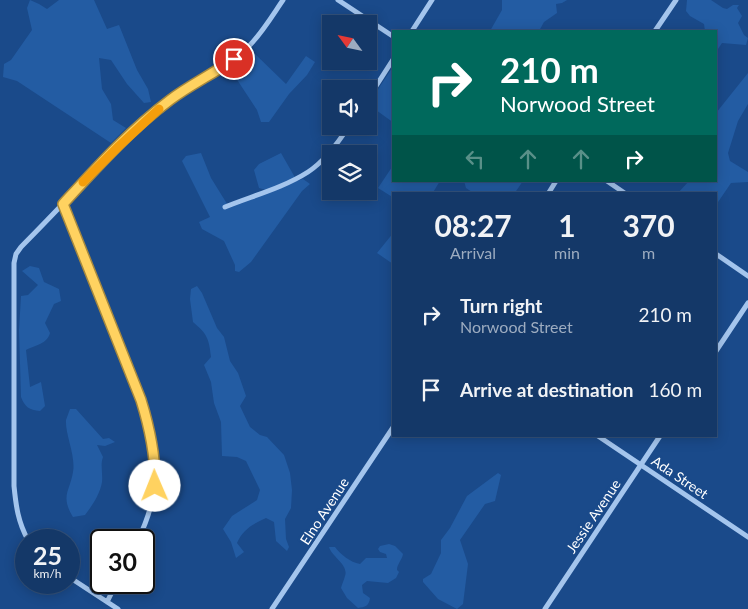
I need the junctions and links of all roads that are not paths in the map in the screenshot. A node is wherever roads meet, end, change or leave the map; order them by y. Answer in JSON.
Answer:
{"nodes":[{"id":1,"x":282,"y":0,"type":"edge"},
{"id":2,"x":338,"y":0,"type":"edge"},
{"id":3,"x":432,"y":0,"type":"edge"},
{"id":4,"x":676,"y":0,"type":"edge"},
{"id":5,"x":413,"y":30,"type":"edge"},
{"id":6,"x":657,"y":30,"type":"edge"},
{"id":7,"x":392,"y":36,"type":"edge"},
{"id":8,"x":392,"y":61,"type":"edge"},
{"id":9,"x":377,"y":85,"type":"edge"},
{"id":10,"x":342,"y":135,"type":"edge"},
{"id":11,"x":608,"y":182,"type":"edge"},
{"id":12,"x":623,"y":192,"type":"edge"},
{"id":13,"x":63,"y":204,"type":"junction"},
{"id":14,"x":225,"y":207,"type":"dead end"},
{"id":15,"x":717,"y":255,"type":"edge"},
{"id":16,"x":748,"y":276,"type":"edge"},
{"id":17,"x":748,"y":303,"type":"edge"},
{"id":18,"x":717,"y":350,"type":"edge"},
{"id":19,"x":392,"y":429,"type":"edge"},
{"id":20,"x":599,"y":437,"type":"edge"},
{"id":21,"x":659,"y":437,"type":"edge"},
{"id":22,"x":641,"y":465,"type":"junction"},
{"id":23,"x":21,"y":529,"type":"edge"},
{"id":24,"x":142,"y":529,"type":"edge"},
{"id":25,"x":748,"y":537,"type":"edge"},
{"id":26,"x":80,"y":584,"type":"edge"},
{"id":27,"x":111,"y":594,"type":"edge"},
{"id":28,"x":107,"y":602,"type":"junction"},
{"id":29,"x":118,"y":609,"type":"edge"},
{"id":30,"x":272,"y":609,"type":"edge"},
{"id":31,"x":545,"y":609,"type":"edge"}],
"edges":[{"from":1,"to":13,"type":"street"},
{"from":2,"to":7,"type":"street"},
{"from":3,"to":5,"type":"street"},
{"from":4,"to":6,"type":"street"},
{"from":8,"to":9,"type":"street"},
{"from":10,"to":14,"type":"street"},
{"from":11,"to":12,"type":"street"},
{"from":13,"to":23,"type":"street"},
{"from":13,"to":24,"type":"street"},
{"from":15,"to":16,"type":"street"},
{"from":17,"to":18,"type":"street"},
{"from":19,"to":30,"type":"street","name":"Elno Avenue"},
{"from":20,"to":22,"type":"street","name":"Ada Street"},
{"from":21,"to":22,"type":"street","name":"Jessie Avenue"},
{"from":22,"to":25,"type":"street","name":"Ada Street"},
{"from":22,"to":31,"type":"street","name":"Jessie Avenue"},
{"from":26,"to":28,"type":"street"},
{"from":27,"to":28,"type":"street"},
{"from":28,"to":29,"type":"street"}]}
